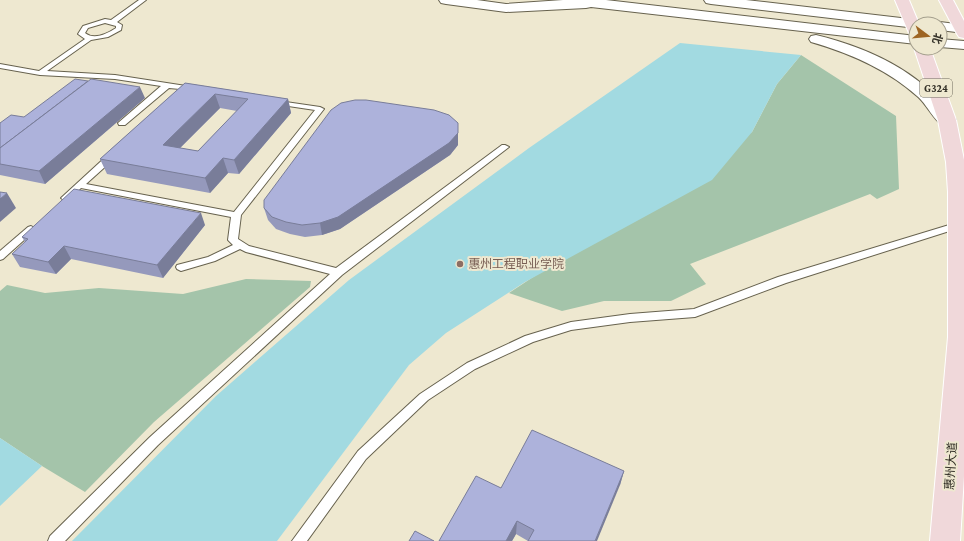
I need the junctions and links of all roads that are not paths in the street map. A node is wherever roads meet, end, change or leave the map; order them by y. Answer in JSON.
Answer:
{"nodes":[{"id":1,"x":143,"y":0,"type":"edge"},
{"id":2,"x":446,"y":0,"type":"edge"},
{"id":3,"x":570,"y":0,"type":"edge"},
{"id":4,"x":902,"y":0,"type":"edge"},
{"id":5,"x":717,"y":1,"type":"edge"},
{"id":6,"x":828,"y":1,"type":"dead end"},
{"id":7,"x":947,"y":1,"type":"edge"},
{"id":8,"x":603,"y":4,"type":"junction"},
{"id":9,"x":909,"y":16,"type":"edge"},
{"id":10,"x":723,"y":18,"type":"junction"},
{"id":11,"x":112,"y":22,"type":"junction"},
{"id":12,"x":908,"y":23,"type":"edge"},
{"id":13,"x":948,"y":28,"type":"edge"},
{"id":14,"x":963,"y":32,"type":"edge"},
{"id":15,"x":90,"y":38,"type":"junction"},
{"id":16,"x":908,"y":44,"type":"edge"},
{"id":17,"x":948,"y":44,"type":"edge"},
{"id":18,"x":964,"y":45,"type":"edge"},
{"id":19,"x":924,"y":56,"type":"edge"},
{"id":20,"x":0,"y":66,"type":"edge"},
{"id":21,"x":40,"y":73,"type":"junction"},
{"id":22,"x":167,"y":85,"type":"junction"},
{"id":23,"x":175,"y":98,"type":"edge"},
{"id":24,"x":265,"y":101,"type":"edge"},
{"id":25,"x":122,"y":123,"type":"dead end"},
{"id":26,"x":948,"y":123,"type":"junction"},
{"id":27,"x":505,"y":147,"type":"dead end"},
{"id":28,"x":119,"y":150,"type":"edge"},
{"id":29,"x":79,"y":185,"type":"junction"},
{"id":30,"x":56,"y":206,"type":"edge"},
{"id":31,"x":236,"y":215,"type":"junction"},
{"id":32,"x":40,"y":221,"type":"edge"},
{"id":33,"x":959,"y":225,"type":"junction"},
{"id":34,"x":240,"y":245,"type":"junction"},
{"id":35,"x":0,"y":257,"type":"edge"},
{"id":36,"x":181,"y":267,"type":"dead end"},
{"id":37,"x":338,"y":272,"type":"junction"},
{"id":38,"x":55,"y":541,"type":"edge"},
{"id":39,"x":299,"y":541,"type":"edge"},
{"id":40,"x":946,"y":541,"type":"edge"}],
"edges":[{"from":1,"to":11,"type":"lane"},
{"from":2,"to":8,"type":"street"},
{"from":3,"to":8,"type":"street"},
{"from":4,"to":9,"type":"highway"},
{"from":5,"to":6,"type":"street"},
{"from":5,"to":12,"type":"street"},
{"from":7,"to":14,"type":"highway"},
{"from":8,"to":10,"type":"street"},
{"from":10,"to":16,"type":"street"},
{"from":10,"to":26,"type":"street"},
{"from":11,"to":15,"type":"lane"},
{"from":11,"to":15,"type":"lane"},
{"from":13,"to":14,"type":"street"},
{"from":15,"to":21,"type":"lane"},
{"from":17,"to":18,"type":"street"},
{"from":19,"to":26,"type":"highway","number":"G324"},
{"from":20,"to":21,"type":"lane"},
{"from":21,"to":22,"type":"lane"},
{"from":22,"to":23,"type":"lane"},
{"from":22,"to":25,"type":"lane"},
{"from":24,"to":31,"type":"lane"},
{"from":26,"to":33,"type":"highway","name":"惠州大道","number":"G324"},
{"from":27,"to":37,"type":"lane"},
{"from":28,"to":29,"type":"lane"},
{"from":29,"to":30,"type":"lane"},
{"from":29,"to":31,"type":"lane"},
{"from":31,"to":34,"type":"lane"},
{"from":32,"to":35,"type":"lane"},
{"from":33,"to":39,"type":"lane"},
{"from":33,"to":40,"type":"highway","name":"惠州大道","number":"G324"},
{"from":34,"to":36,"type":"lane"},
{"from":34,"to":37,"type":"lane"},
{"from":37,"to":38,"type":"lane"}]}
